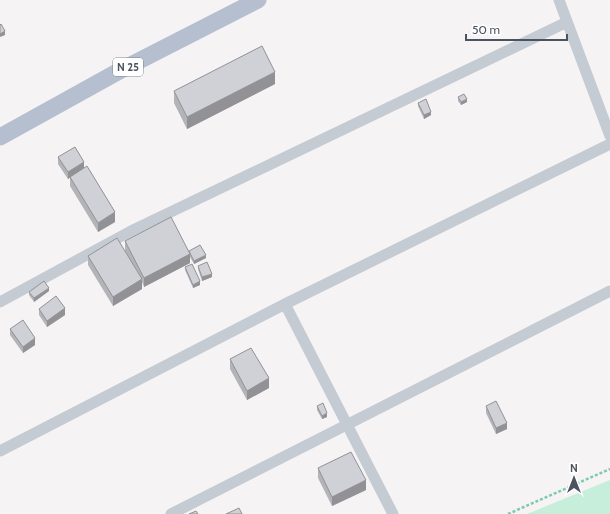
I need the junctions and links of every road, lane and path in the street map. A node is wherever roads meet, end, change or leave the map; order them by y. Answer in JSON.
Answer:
{"nodes":[{"id":1,"x":258,"y":0,"type":"edge"},
{"id":2,"x":559,"y":0,"type":"edge"},
{"id":3,"x":568,"y":22,"type":"junction"},
{"id":4,"x":610,"y":136,"type":"edge"},
{"id":5,"x":0,"y":137,"type":"edge"},
{"id":6,"x":610,"y":144,"type":"edge"},
{"id":7,"x":610,"y":291,"type":"edge"},
{"id":8,"x":0,"y":302,"type":"edge"},
{"id":9,"x":285,"y":304,"type":"junction"},
{"id":10,"x":347,"y":425,"type":"junction"},
{"id":11,"x":0,"y":450,"type":"edge"},
{"id":12,"x":610,"y":469,"type":"edge"},
{"id":13,"x":171,"y":514,"type":"edge"},
{"id":14,"x":392,"y":514,"type":"edge"},
{"id":15,"x":508,"y":514,"type":"edge"}],
"edges":[{"from":1,"to":5,"type":"main road","number":"N 25"},
{"from":2,"to":3,"type":"street"},
{"from":3,"to":4,"type":"street"},
{"from":3,"to":8,"type":"street"},
{"from":6,"to":9,"type":"street"},
{"from":7,"to":10,"type":"street"},
{"from":9,"to":10,"type":"street"},
{"from":9,"to":11,"type":"street"},
{"from":10,"to":13,"type":"street"},
{"from":10,"to":14,"type":"street"},
{"from":12,"to":15,"type":"path"}]}
